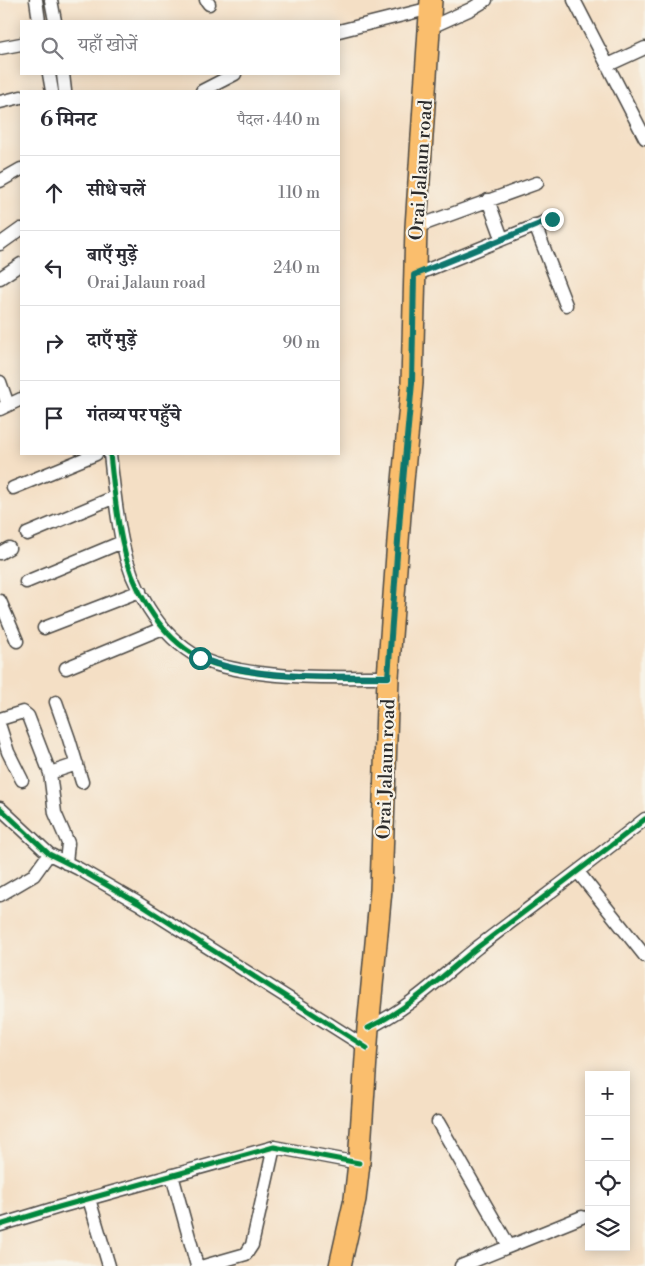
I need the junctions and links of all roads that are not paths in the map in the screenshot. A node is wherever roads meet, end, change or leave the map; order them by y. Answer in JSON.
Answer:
{"nodes":[{"id":1,"x":36,"y":0,"type":"edge"},
{"id":2,"x":51,"y":0,"type":"edge"},
{"id":3,"x":486,"y":0,"type":"edge"},
{"id":4,"x":574,"y":0,"type":"edge"},
{"id":5,"x":431,"y":12,"type":"edge"},
{"id":6,"x":39,"y":20,"type":"edge"},
{"id":7,"x":54,"y":20,"type":"edge"},
{"id":8,"x":340,"y":31,"type":"edge"},
{"id":9,"x":20,"y":44,"type":"edge"},
{"id":10,"x":0,"y":48,"type":"edge"},
{"id":11,"x":645,"y":48,"type":"edge"},
{"id":12,"x":608,"y":65,"type":"junction"},
{"id":13,"x":49,"y":75,"type":"edge"},
{"id":14,"x":62,"y":75,"type":"edge"},
{"id":15,"x":233,"y":75,"type":"edge"},
{"id":16,"x":54,"y":90,"type":"edge"},
{"id":17,"x":54,"y":90,"type":"edge"},
{"id":18,"x":204,"y":90,"type":"edge"},
{"id":19,"x":20,"y":97,"type":"edge"},
{"id":20,"x":0,"y":102,"type":"edge"},
{"id":21,"x":645,"y":138,"type":"edge"},
{"id":22,"x":20,"y":170,"type":"edge"},
{"id":23,"x":0,"y":181,"type":"edge"},
{"id":24,"x":537,"y":183,"type":"dead end"},
{"id":25,"x":488,"y":200,"type":"junction"},
{"id":26,"x":552,"y":219,"type":"dead end"},
{"id":27,"x":535,"y":226,"type":"junction"},
{"id":28,"x":416,"y":227,"type":"junction"},
{"id":29,"x":20,"y":230,"type":"edge"},
{"id":30,"x":502,"y":238,"type":"junction"},
{"id":31,"x":0,"y":244,"type":"edge"},
{"id":32,"x":20,"y":265,"type":"edge"},
{"id":33,"x":414,"y":275,"type":"junction"},
{"id":34,"x":0,"y":278,"type":"edge"},
{"id":35,"x":566,"y":305,"type":"dead end"},
{"id":36,"x":0,"y":382,"type":"edge"},
{"id":37,"x":14,"y":403,"type":"edge"},
{"id":38,"x":94,"y":455,"type":"edge"},
{"id":39,"x":110,"y":455,"type":"edge"},
{"id":40,"x":13,"y":488,"type":"dead end"},
{"id":41,"x":115,"y":497,"type":"junction"},
{"id":42,"x":27,"y":534,"type":"dead end"},
{"id":43,"x":122,"y":542,"type":"junction"},
{"id":44,"x":26,"y":582,"type":"dead end"},
{"id":45,"x":140,"y":590,"type":"junction"},
{"id":46,"x":0,"y":601,"type":"edge"},
{"id":47,"x":44,"y":628,"type":"dead end"},
{"id":48,"x":164,"y":628,"type":"junction"},
{"id":49,"x":17,"y":641,"type":"dead end"},
{"id":50,"x":66,"y":668,"type":"dead end"},
{"id":51,"x":388,"y":677,"type":"junction"},
{"id":52,"x":56,"y":702,"type":"dead end"},
{"id":53,"x":0,"y":719,"type":"edge"},
{"id":54,"x":0,"y":727,"type":"edge"},
{"id":55,"x":77,"y":764,"type":"junction"},
{"id":56,"x":50,"y":773,"type":"junction"},
{"id":57,"x":22,"y":780,"type":"dead end"},
{"id":58,"x":82,"y":782,"type":"dead end"},
{"id":59,"x":0,"y":808,"type":"edge"},
{"id":60,"x":645,"y":819,"type":"edge"},
{"id":61,"x":49,"y":854,"type":"junction"},
{"id":62,"x":66,"y":863,"type":"junction"},
{"id":63,"x":578,"y":872,"type":"junction"},
{"id":64,"x":0,"y":895,"type":"edge"},
{"id":65,"x":645,"y":956,"type":"edge"},
{"id":66,"x":368,"y":1038,"type":"junction"},
{"id":67,"x":438,"y":1122,"type":"dead end"},
{"id":68,"x":274,"y":1148,"type":"junction"},
{"id":69,"x":359,"y":1163,"type":"junction"},
{"id":70,"x":172,"y":1175,"type":"junction"},
{"id":71,"x":89,"y":1198,"type":"junction"},
{"id":72,"x":582,"y":1217,"type":"dead end"},
{"id":73,"x":0,"y":1225,"type":"edge"},
{"id":74,"x":509,"y":1246,"type":"junction"},
{"id":75,"x":109,"y":1266,"type":"edge"},
{"id":76,"x":197,"y":1266,"type":"edge"},
{"id":77,"x":204,"y":1266,"type":"edge"},
{"id":78,"x":340,"y":1266,"type":"edge"},
{"id":79,"x":461,"y":1266,"type":"edge"}],
"edges":[{"from":1,"to":6,"type":"street"},
{"from":2,"to":7,"type":"street"},
{"from":3,"to":5,"type":"street"},
{"from":4,"to":12,"type":"street"},
{"from":5,"to":8,"type":"street"},
{"from":5,"to":28,"type":"main road","name":"Orai Jalaun road"},
{"from":9,"to":10,"type":"street"},
{"from":11,"to":12,"type":"street"},
{"from":12,"to":21,"type":"street"},
{"from":13,"to":16,"type":"street"},
{"from":14,"to":17,"type":"street"},
{"from":15,"to":18,"type":"street"},
{"from":19,"to":20,"type":"street"},
{"from":22,"to":23,"type":"street"},
{"from":24,"to":25,"type":"street"},
{"from":25,"to":28,"type":"street"},
{"from":25,"to":30,"type":"street"},
{"from":26,"to":27,"type":"street"},
{"from":27,"to":30,"type":"street"},
{"from":27,"to":35,"type":"street"},
{"from":28,"to":33,"type":"main road","name":"Orai Jalaun road"},
{"from":29,"to":31,"type":"street"},
{"from":30,"to":33,"type":"street"},
{"from":32,"to":34,"type":"street"},
{"from":33,"to":51,"type":"main road","name":"Orai Jalaun road"},
{"from":36,"to":37,"type":"street"},
{"from":38,"to":40,"type":"street"},
{"from":39,"to":41,"type":"street"},
{"from":41,"to":42,"type":"street"},
{"from":41,"to":43,"type":"street"},
{"from":43,"to":44,"type":"street"},
{"from":43,"to":45,"type":"street"},
{"from":45,"to":47,"type":"street"},
{"from":45,"to":48,"type":"street"},
{"from":46,"to":49,"type":"street"},
{"from":48,"to":50,"type":"street"},
{"from":48,"to":51,"type":"street"},
{"from":51,"to":66,"type":"main road","name":"Orai Jalaun road"},
{"from":52,"to":55,"type":"street"},
{"from":53,"to":56,"type":"street"},
{"from":54,"to":57,"type":"street"},
{"from":55,"to":56,"type":"street"},
{"from":55,"to":58,"type":"street"},
{"from":56,"to":62,"type":"street"},
{"from":59,"to":61,"type":"street"},
{"from":60,"to":63,"type":"street"},
{"from":61,"to":62,"type":"street"},
{"from":61,"to":64,"type":"street"},
{"from":62,"to":66,"type":"street"},
{"from":63,"to":65,"type":"street"},
{"from":63,"to":66,"type":"street"},
{"from":66,"to":69,"type":"main road","name":"Orai Jalaun road"},
{"from":67,"to":74,"type":"street"},
{"from":68,"to":69,"type":"street"},
{"from":68,"to":70,"type":"street"},
{"from":68,"to":77,"type":"street"},
{"from":69,"to":78,"type":"main road","name":"Orai Jalaun road"},
{"from":70,"to":71,"type":"street"},
{"from":70,"to":76,"type":"street"},
{"from":71,"to":73,"type":"street"},
{"from":71,"to":75,"type":"street"},
{"from":72,"to":74,"type":"street"},
{"from":74,"to":79,"type":"street"}]}
